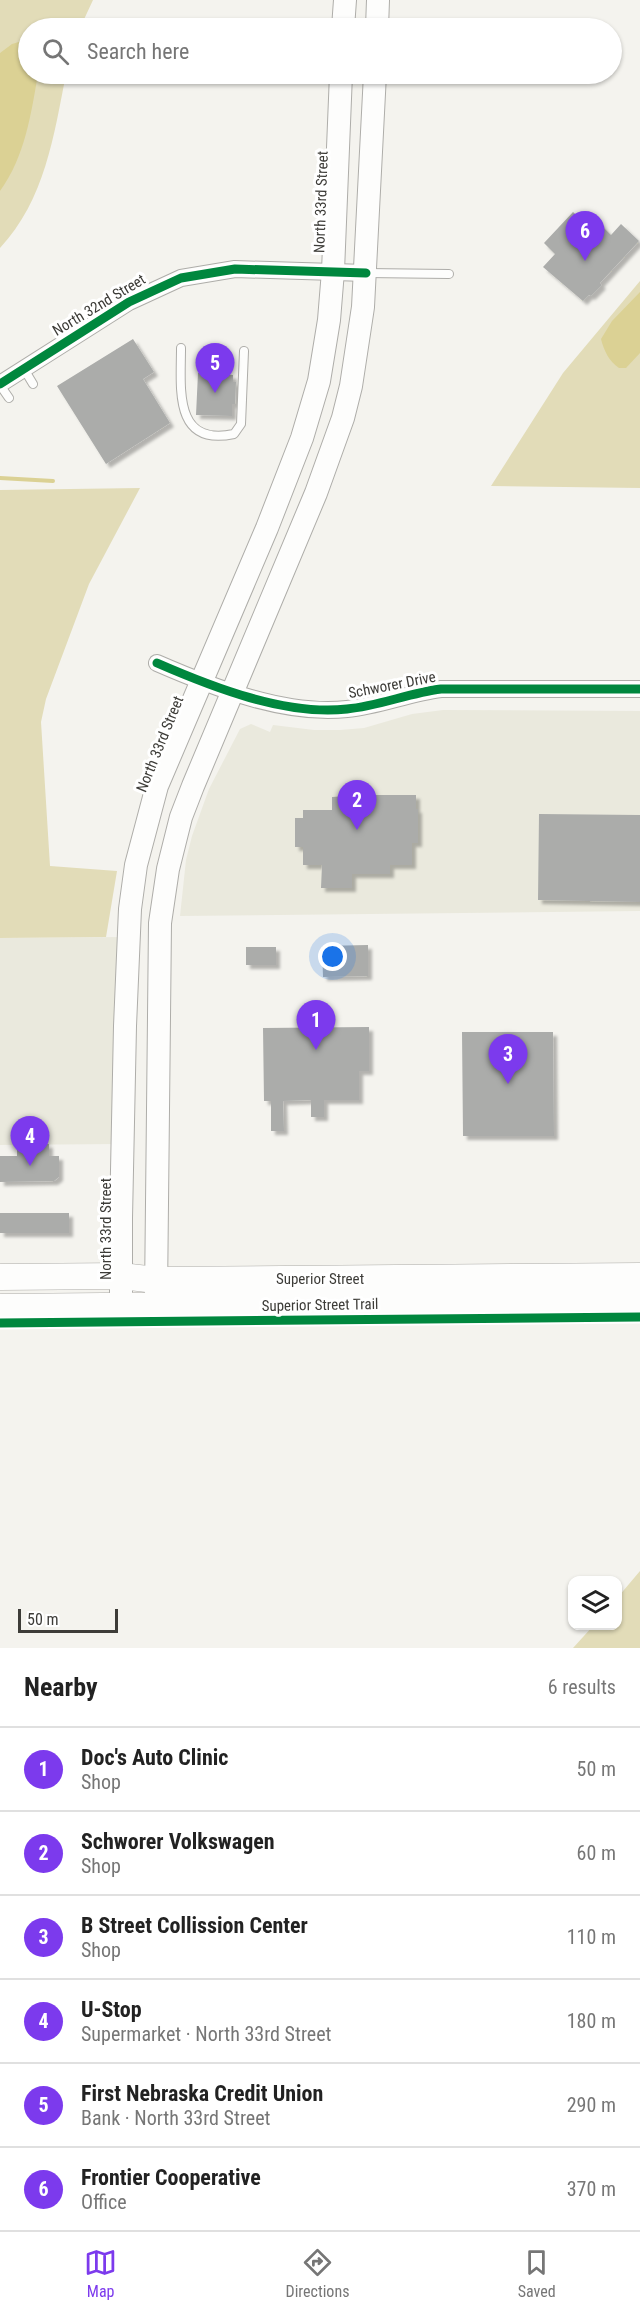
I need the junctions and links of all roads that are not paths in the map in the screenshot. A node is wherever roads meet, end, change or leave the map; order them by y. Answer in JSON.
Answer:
{"nodes":[{"id":1,"x":345,"y":0,"type":"edge"},
{"id":2,"x":378,"y":0,"type":"edge"},
{"id":3,"x":344,"y":18,"type":"edge"},
{"id":4,"x":377,"y":18,"type":"edge"},
{"id":5,"x":341,"y":84,"type":"edge"},
{"id":6,"x":375,"y":84,"type":"edge"},
{"id":7,"x":333,"y":272,"type":"junction"},
{"id":8,"x":366,"y":273,"type":"junction"},
{"id":9,"x":448,"y":274,"type":"dead end"},
{"id":10,"x":181,"y":348,"type":"dead end"},
{"id":11,"x":244,"y":351,"type":"dead end"},
{"id":12,"x":24,"y":369,"type":"junction"},
{"id":13,"x":33,"y":384,"type":"dead end"},
{"id":14,"x":3,"y":389,"type":"edge"},
{"id":15,"x":157,"y":663,"type":"dead end"},
{"id":16,"x":202,"y":681,"type":"junction"},
{"id":17,"x":640,"y":689,"type":"edge"},
{"id":18,"x":234,"y":692,"type":"junction"},
{"id":19,"x":128,"y":960,"type":"junction"},
{"id":20,"x":158,"y":1028,"type":"junction"},
{"id":21,"x":0,"y":1276,"type":"edge"},
{"id":22,"x":121,"y":1276,"type":"junction"},
{"id":23,"x":640,"y":1276,"type":"edge"},
{"id":24,"x":156,"y":1292,"type":"junction"},
{"id":25,"x":640,"y":1301,"type":"edge"},
{"id":26,"x":121,"y":1305,"type":"junction"},
{"id":27,"x":0,"y":1307,"type":"edge"}],
"edges":[{"from":1,"to":3,"type":"main road"},
{"from":2,"to":4,"type":"main road"},
{"from":5,"to":7,"type":"main road","name":"North 33rd Street"},
{"from":6,"to":8,"type":"main road"},
{"from":7,"to":8,"type":"street","name":"North 32nd Street"},
{"from":7,"to":12,"type":"street","name":"North 32nd Street"},
{"from":7,"to":16,"type":"main road","name":"North 33rd Street"},
{"from":8,"to":9,"type":"lane"},
{"from":8,"to":18,"type":"main road"},
{"from":10,"to":11,"type":"lane"},
{"from":12,"to":13,"type":"lane"},
{"from":12,"to":14,"type":"street","name":"North 32nd Street"},
{"from":15,"to":16,"type":"street","name":"Schworer Drive"},
{"from":16,"to":18,"type":"street","name":"Schworer Drive"},
{"from":16,"to":19,"type":"main road","name":"North 33rd Street"},
{"from":17,"to":18,"type":"street","name":"Schworer Drive"},
{"from":18,"to":20,"type":"main road"},
{"from":19,"to":20,"type":"main road"},
{"from":19,"to":22,"type":"main road","name":"North 33rd Street"},
{"from":20,"to":24,"type":"main road"},
{"from":21,"to":22,"type":"main road","name":"Superior Street"},
{"from":22,"to":24,"type":"main road","name":"Superior Street"},
{"from":22,"to":26,"type":"main road","name":"North 33rd Street"},
{"from":23,"to":24,"type":"main road","name":"Superior Street"},
{"from":24,"to":25,"type":"main road","name":"Superior Street"},
{"from":24,"to":26,"type":"main road","name":"Superior Street"},
{"from":26,"to":27,"type":"main road","name":"Superior Street"}]}
